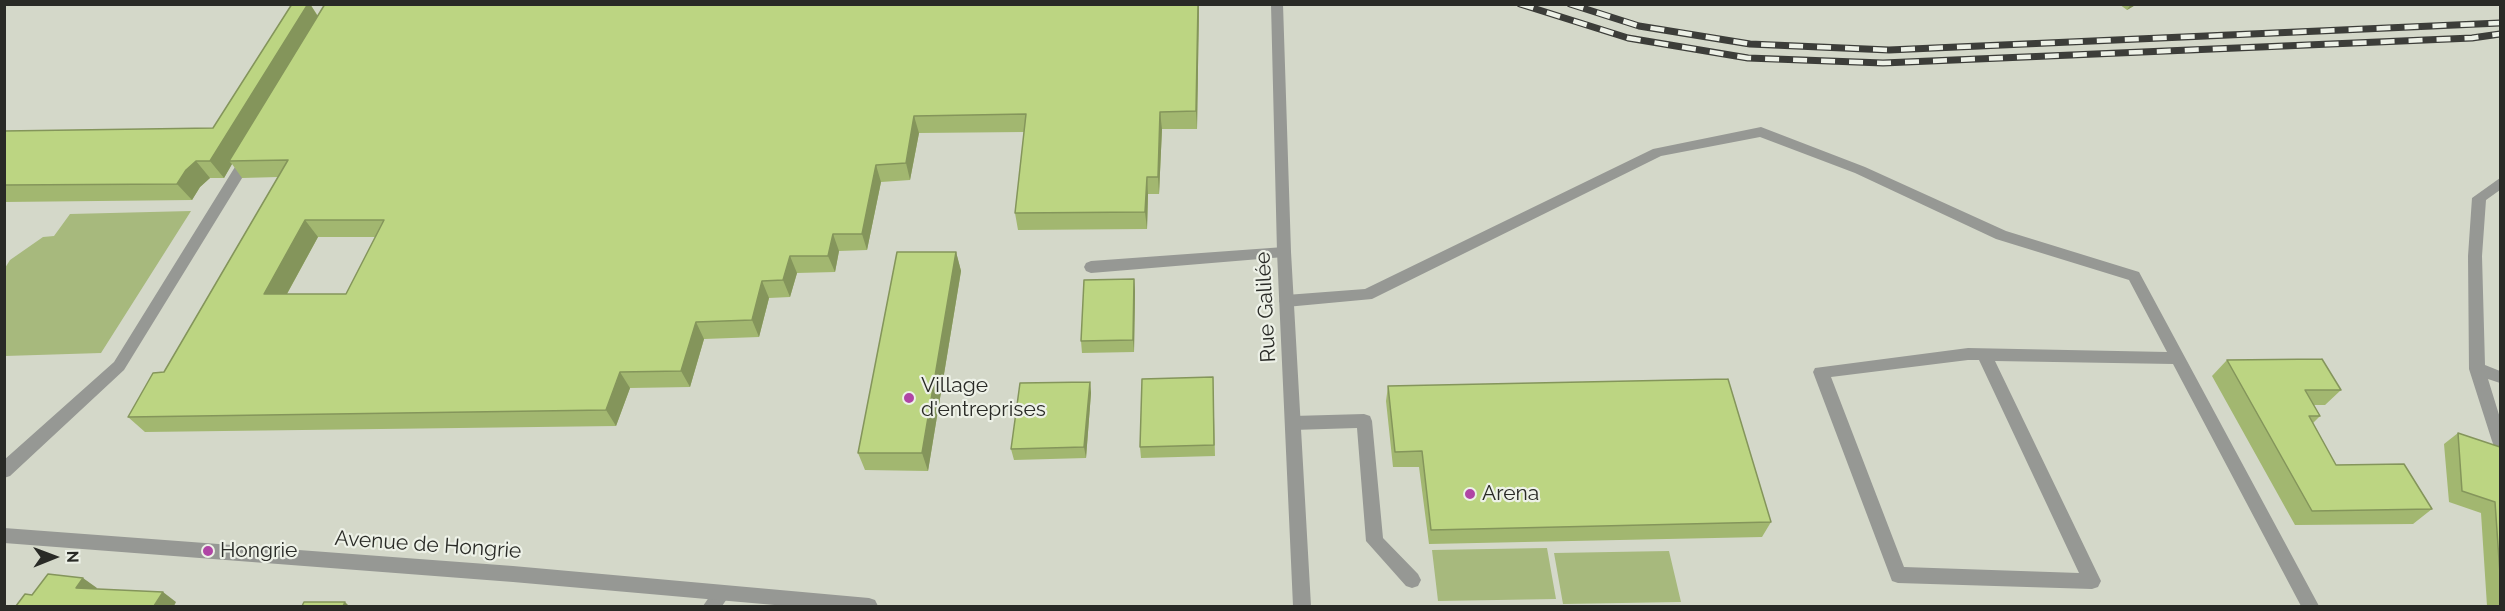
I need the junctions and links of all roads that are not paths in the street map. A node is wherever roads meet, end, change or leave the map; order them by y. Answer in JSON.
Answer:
{"nodes":[{"id":1,"x":1277,"y":4,"type":"edge"},
{"id":2,"x":255,"y":144,"type":"edge"},
{"id":3,"x":2500,"y":183,"type":"edge"},
{"id":4,"x":1284,"y":252,"type":"junction"},
{"id":5,"x":1091,"y":267,"type":"dead end"},
{"id":6,"x":1286,"y":301,"type":"junction"},
{"id":7,"x":1984,"y":354,"type":"junction"},
{"id":8,"x":2179,"y":358,"type":"junction"},
{"id":9,"x":2477,"y":369,"type":"junction"},
{"id":10,"x":2500,"y":376,"type":"edge"},
{"id":11,"x":1293,"y":423,"type":"junction"},
{"id":12,"x":2500,"y":441,"type":"edge"},
{"id":13,"x":4,"y":471,"type":"edge"},
{"id":14,"x":4,"y":535,"type":"edge"},
{"id":15,"x":1412,"y":580,"type":"dead end"},
{"id":16,"x":717,"y":600,"type":"edge"},
{"id":17,"x":848,"y":605,"type":"edge"},
{"id":18,"x":869,"y":606,"type":"edge"},
{"id":19,"x":1302,"y":606,"type":"edge"},
{"id":20,"x":2310,"y":606,"type":"edge"}],
"edges":[{"from":1,"to":4,"type":"street","name":"Rue Galilée"},
{"from":2,"to":13,"type":"street"},
{"from":3,"to":9,"type":"street"},
{"from":4,"to":5,"type":"street"},
{"from":4,"to":6,"type":"street","name":"Rue Galilée"},
{"from":6,"to":8,"type":"street"},
{"from":6,"to":11,"type":"street","name":"Rue Galilée"},
{"from":7,"to":7,"type":"street"},
{"from":7,"to":8,"type":"street"},
{"from":8,"to":20,"type":"street"},
{"from":9,"to":10,"type":"street"},
{"from":9,"to":12,"type":"street"},
{"from":11,"to":15,"type":"street"},
{"from":11,"to":19,"type":"street","name":"Rue Galilée"},
{"from":14,"to":16,"type":"street","name":"Avenue de Hongrie"},
{"from":16,"to":17,"type":"street","name":"Avenue de Hongrie"},
{"from":17,"to":18,"type":"street","name":"Avenue de Hongrie"}]}
